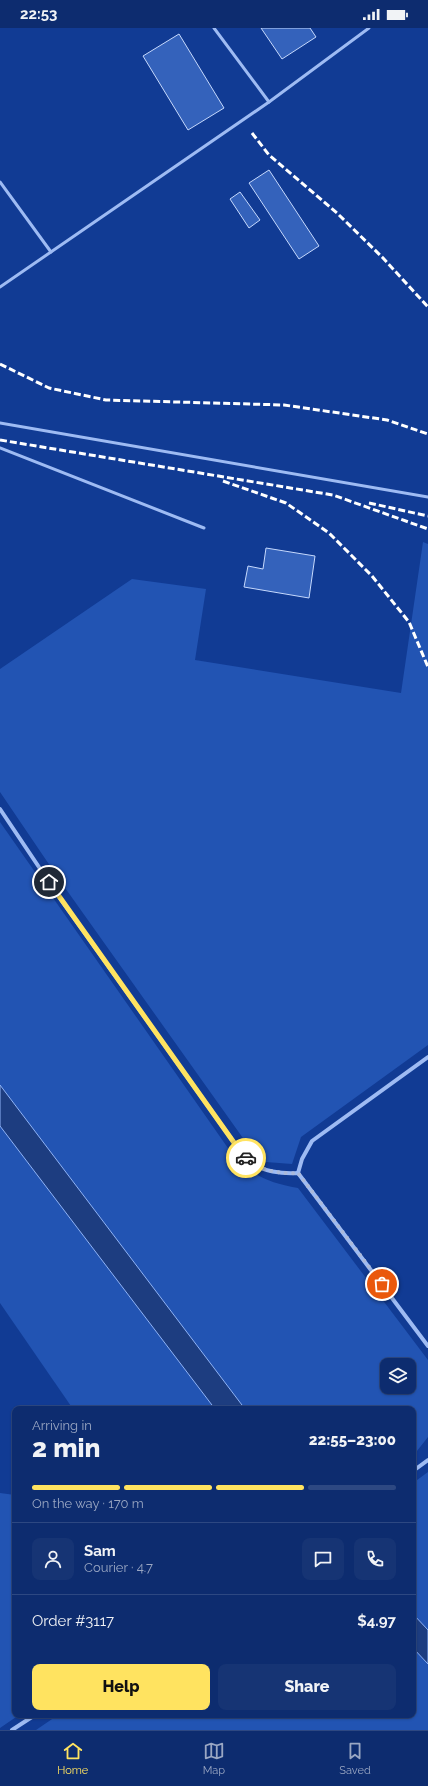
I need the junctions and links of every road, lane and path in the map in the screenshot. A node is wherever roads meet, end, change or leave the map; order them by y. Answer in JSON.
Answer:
{"nodes":[{"id":1,"x":214,"y":28,"type":"edge"},
{"id":2,"x":369,"y":28,"type":"edge"},
{"id":3,"x":269,"y":102,"type":"junction"},
{"id":4,"x":0,"y":182,"type":"edge"},
{"id":5,"x":51,"y":252,"type":"junction"},
{"id":6,"x":0,"y":287,"type":"edge"},
{"id":7,"x":0,"y":423,"type":"edge"},
{"id":8,"x":0,"y":448,"type":"edge"},
{"id":9,"x":428,"y":497,"type":"edge"},
{"id":10,"x":204,"y":528,"type":"dead end"},
{"id":11,"x":0,"y":809,"type":"edge"},
{"id":12,"x":428,"y":1057,"type":"edge"},
{"id":13,"x":298,"y":1173,"type":"junction"},
{"id":14,"x":428,"y":1346,"type":"edge"},
{"id":15,"x":428,"y":1460,"type":"edge"},
{"id":16,"x":416,"y":1469,"type":"edge"},
{"id":17,"x":30,"y":1718,"type":"edge"},
{"id":18,"x":12,"y":1730,"type":"edge"}],
"edges":[{"from":1,"to":3,"type":"lane"},
{"from":2,"to":3,"type":"lane"},
{"from":3,"to":5,"type":"lane"},
{"from":4,"to":5,"type":"lane"},
{"from":5,"to":6,"type":"lane"},
{"from":7,"to":9,"type":"lane"},
{"from":8,"to":10,"type":"lane"},
{"from":11,"to":13,"type":"street"},
{"from":12,"to":13,"type":"street"},
{"from":13,"to":14,"type":"street"},
{"from":15,"to":16,"type":"street"},
{"from":17,"to":18,"type":"street"}]}
